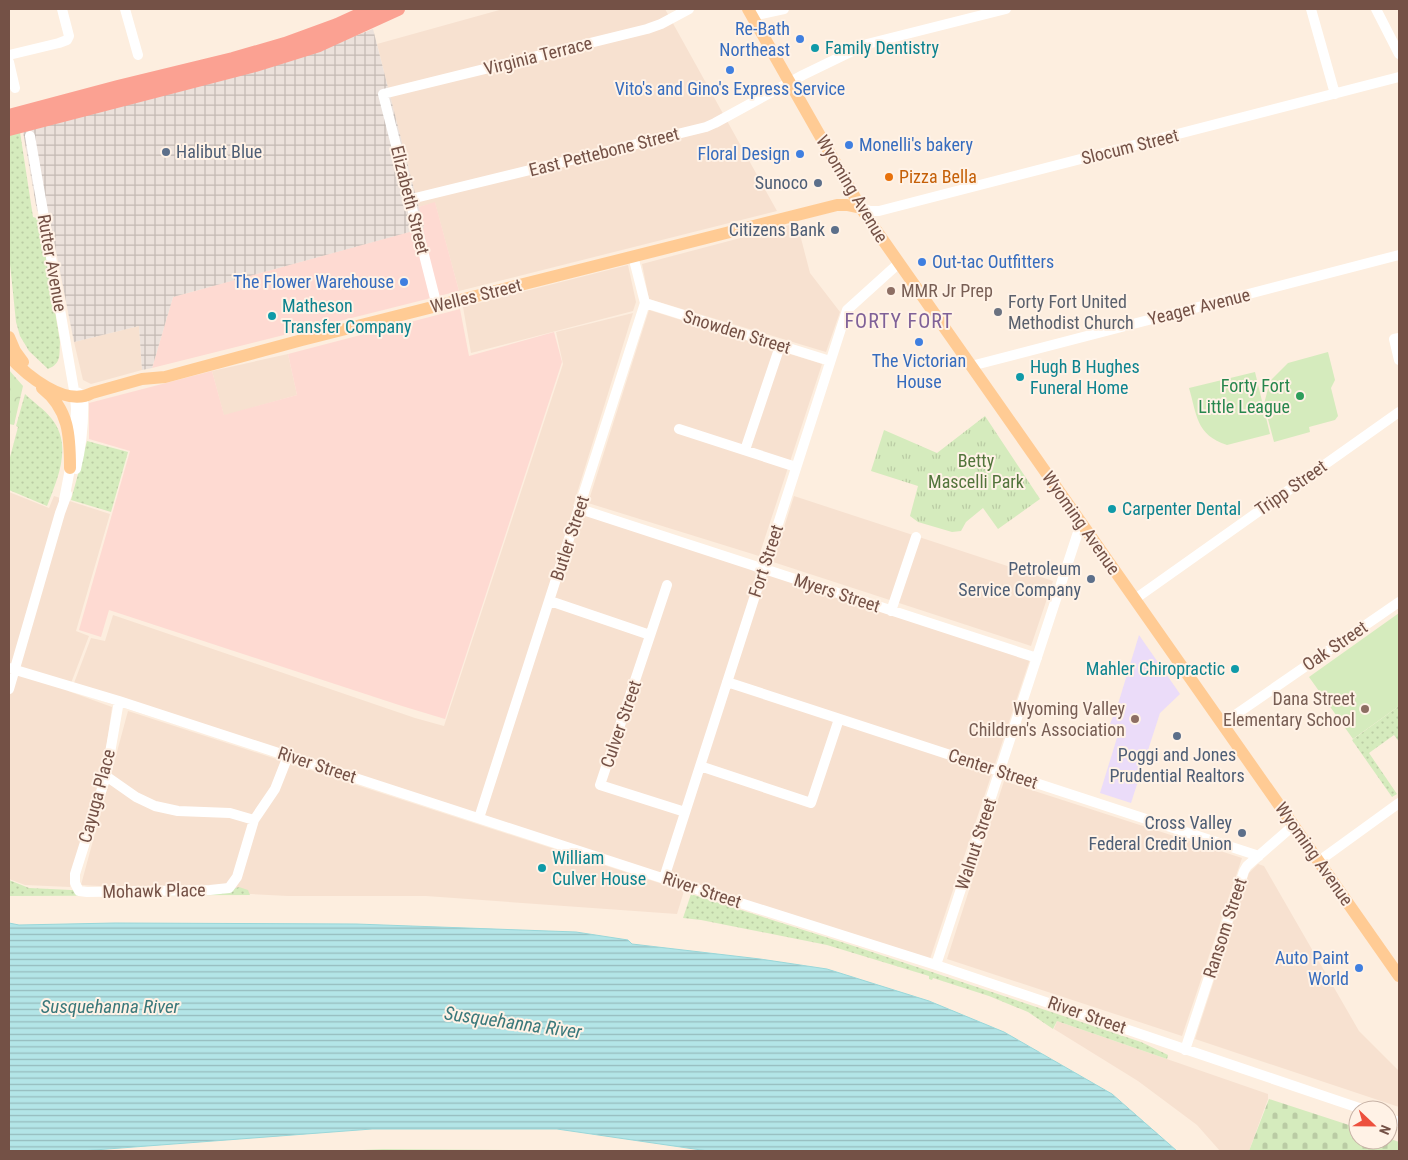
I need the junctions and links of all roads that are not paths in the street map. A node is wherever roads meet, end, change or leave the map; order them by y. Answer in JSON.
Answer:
{"nodes":[{"id":1,"x":62,"y":9,"type":"edge"},
{"id":2,"x":125,"y":9,"type":"edge"},
{"id":3,"x":372,"y":9,"type":"edge"},
{"id":4,"x":398,"y":9,"type":"edge"},
{"id":5,"x":689,"y":9,"type":"edge"},
{"id":6,"x":784,"y":9,"type":"edge"},
{"id":7,"x":1006,"y":9,"type":"edge"},
{"id":8,"x":1311,"y":9,"type":"edge"},
{"id":9,"x":1376,"y":9,"type":"edge"},
{"id":10,"x":750,"y":13,"type":"edge"},
{"id":11,"x":1399,"y":54,"type":"edge"},
{"id":12,"x":9,"y":55,"type":"edge"},
{"id":13,"x":138,"y":55,"type":"dead end"},
{"id":14,"x":9,"y":62,"type":"edge"},
{"id":15,"x":1399,"y":78,"type":"edge"},
{"id":16,"x":789,"y":82,"type":"junction"},
{"id":17,"x":15,"y":88,"type":"dead end"},
{"id":18,"x":383,"y":94,"type":"joint"},
{"id":19,"x":1335,"y":94,"type":"junction"},
{"id":20,"x":9,"y":116,"type":"edge"},
{"id":21,"x":9,"y":129,"type":"edge"},
{"id":22,"x":30,"y":136,"type":"dead end"},
{"id":23,"x":411,"y":199,"type":"junction"},
{"id":24,"x":861,"y":208,"type":"junction"},
{"id":25,"x":1399,"y":255,"type":"edge"},
{"id":26,"x":634,"y":256,"type":"junction"},
{"id":27,"x":899,"y":263,"type":"junction"},
{"id":28,"x":645,"y":303,"type":"junction"},
{"id":29,"x":436,"y":306,"type":"junction"},
{"id":30,"x":9,"y":337,"type":"edge"},
{"id":31,"x":1399,"y":338,"type":"edge"},
{"id":32,"x":780,"y":346,"type":"junction"},
{"id":33,"x":9,"y":356,"type":"edge"},
{"id":34,"x":1399,"y":360,"type":"edge"},
{"id":35,"x":830,"y":361,"type":"junction"},
{"id":36,"x":970,"y":366,"type":"junction"},
{"id":37,"x":26,"y":373,"type":"junction"},
{"id":38,"x":81,"y":394,"type":"junction"},
{"id":39,"x":1399,"y":412,"type":"edge"},
{"id":40,"x":679,"y":429,"type":"dead end"},
{"id":41,"x":745,"y":450,"type":"junction"},
{"id":42,"x":796,"y":466,"type":"junction"},
{"id":43,"x":70,"y":468,"type":"junction"},
{"id":44,"x":64,"y":500,"type":"junction"},
{"id":45,"x":580,"y":509,"type":"junction"},
{"id":46,"x":1081,"y":523,"type":"junction"},
{"id":47,"x":916,"y":537,"type":"dead end"},
{"id":48,"x":764,"y":569,"type":"junction"},
{"id":49,"x":667,"y":586,"type":"dead end"},
{"id":50,"x":1135,"y":599,"type":"junction"},
{"id":51,"x":550,"y":601,"type":"junction"},
{"id":52,"x":1399,"y":602,"type":"edge"},
{"id":53,"x":891,"y":611,"type":"junction"},
{"id":54,"x":650,"y":635,"type":"junction"},
{"id":55,"x":1037,"y":658,"type":"junction"},
{"id":56,"x":12,"y":669,"type":"edge"},
{"id":57,"x":727,"y":682,"type":"junction"},
{"id":58,"x":9,"y":689,"type":"edge"},
{"id":59,"x":118,"y":701,"type":"junction"},
{"id":60,"x":839,"y":719,"type":"junction"},
{"id":61,"x":1222,"y":724,"type":"junction"},
{"id":62,"x":288,"y":756,"type":"junction"},
{"id":63,"x":700,"y":766,"type":"junction"},
{"id":64,"x":1000,"y":771,"type":"junction"},
{"id":65,"x":106,"y":776,"type":"junction"},
{"id":66,"x":1399,"y":803,"type":"edge"},
{"id":67,"x":685,"y":812,"type":"junction"},
{"id":68,"x":479,"y":818,"type":"junction"},
{"id":69,"x":254,"y":820,"type":"junction"},
{"id":70,"x":1294,"y":825,"type":"junction"},
{"id":71,"x":1259,"y":856,"type":"junction"},
{"id":72,"x":1319,"y":861,"type":"junction"},
{"id":73,"x":664,"y":878,"type":"junction"},
{"id":74,"x":79,"y":890,"type":"joint"},
{"id":75,"x":936,"y":965,"type":"junction"},
{"id":76,"x":1399,"y":976,"type":"edge"},
{"id":77,"x":1185,"y":1050,"type":"junction"},
{"id":78,"x":1348,"y":1105,"type":"edge"}],
"edges":[{"from":1,"to":12,"type":"street"},
{"from":2,"to":13,"type":"street"},
{"from":3,"to":20,"type":"highway"},
{"from":4,"to":21,"type":"highway"},
{"from":5,"to":18,"type":"street","name":"Virginia Terrace"},
{"from":6,"to":10,"type":"street"},
{"from":7,"to":16,"type":"street","name":"East Pettebone Street"},
{"from":8,"to":19,"type":"street"},
{"from":9,"to":11,"type":"street"},
{"from":10,"to":16,"type":"main road","name":"Wyoming Avenue"},
{"from":14,"to":17,"type":"street"},
{"from":15,"to":19,"type":"street","name":"Slocum Street"},
{"from":16,"to":23,"type":"street","name":"East Pettebone Street"},
{"from":16,"to":24,"type":"main road","name":"Wyoming Avenue"},
{"from":18,"to":23,"type":"street","name":"Elizabeth Street"},
{"from":19,"to":24,"type":"street","name":"Slocum Street"},
{"from":22,"to":38,"type":"street","name":"Rutter Avenue"},
{"from":23,"to":29,"type":"street","name":"Elizabeth Street"},
{"from":24,"to":26,"type":"main road","name":"Welles Street"},
{"from":24,"to":27,"type":"main road","name":"Wyoming Avenue"},
{"from":25,"to":36,"type":"street","name":"Yeager Avenue"},
{"from":26,"to":28,"type":"street"},
{"from":26,"to":29,"type":"main road","name":"Welles Street"},
{"from":27,"to":35,"type":"street","name":"Fort Street"},
{"from":27,"to":36,"type":"main road","name":"Wyoming Avenue"},
{"from":28,"to":32,"type":"street","name":"Snowden Street"},
{"from":28,"to":45,"type":"street","name":"Butler Street"},
{"from":29,"to":38,"type":"main road","name":"Welles Street"},
{"from":30,"to":38,"type":"main road"},
{"from":31,"to":34,"type":"street"},
{"from":32,"to":35,"type":"street","name":"Snowden Street"},
{"from":32,"to":41,"type":"street"},
{"from":33,"to":37,"type":"main road"},
{"from":35,"to":42,"type":"street","name":"Fort Street"},
{"from":36,"to":46,"type":"main road","name":"Wyoming Avenue"},
{"from":37,"to":38,"type":"main road"},
{"from":37,"to":43,"type":"main road"},
{"from":38,"to":43,"type":"street","name":"Rutter Avenue"},
{"from":38,"to":44,"type":"street","name":"Rutter Avenue"},
{"from":39,"to":50,"type":"street","name":"Tripp Street"},
{"from":40,"to":41,"type":"street"},
{"from":41,"to":42,"type":"street"},
{"from":42,"to":48,"type":"street","name":"Fort Street"},
{"from":43,"to":44,"type":"street","name":"Rutter Avenue"},
{"from":44,"to":56,"type":"street","name":"Rutter Avenue"},
{"from":45,"to":48,"type":"street","name":"Myers Street"},
{"from":45,"to":51,"type":"street","name":"Butler Street"},
{"from":46,"to":50,"type":"main road","name":"Wyoming Avenue"},
{"from":46,"to":55,"type":"street","name":"Walnut Street"},
{"from":47,"to":53,"type":"street"},
{"from":48,"to":53,"type":"street","name":"Myers Street"},
{"from":48,"to":57,"type":"street","name":"Fort Street"},
{"from":49,"to":54,"type":"street","name":"Culver Street"},
{"from":50,"to":61,"type":"main road","name":"Wyoming Avenue"},
{"from":51,"to":54,"type":"street"},
{"from":51,"to":68,"type":"street","name":"Butler Street"},
{"from":52,"to":61,"type":"street","name":"Oak Street"},
{"from":53,"to":55,"type":"street","name":"Myers Street"},
{"from":54,"to":67,"type":"street","name":"Culver Street"},
{"from":55,"to":64,"type":"street","name":"Walnut Street"},
{"from":56,"to":58,"type":"street","name":"Rutter Avenue"},
{"from":56,"to":59,"type":"street","name":"River Street"},
{"from":57,"to":60,"type":"street","name":"Center Street"},
{"from":57,"to":63,"type":"street","name":"Fort Street"},
{"from":59,"to":62,"type":"street","name":"River Street"},
{"from":59,"to":65,"type":"street","name":"Cayuga Place"},
{"from":60,"to":63,"type":"street"},
{"from":60,"to":64,"type":"street","name":"Center Street"},
{"from":61,"to":70,"type":"main road","name":"Wyoming Avenue"},
{"from":62,"to":68,"type":"street","name":"River Street"},
{"from":62,"to":69,"type":"street"},
{"from":63,"to":67,"type":"street","name":"Fort Street"},
{"from":64,"to":71,"type":"street","name":"Center Street"},
{"from":64,"to":75,"type":"street","name":"Walnut Street"},
{"from":65,"to":69,"type":"street"},
{"from":65,"to":74,"type":"street","name":"Cayuga Place"},
{"from":66,"to":72,"type":"street"},
{"from":67,"to":73,"type":"street","name":"Fort Street"},
{"from":68,"to":73,"type":"street","name":"River Street"},
{"from":69,"to":74,"type":"street","name":"Mohawk Place"},
{"from":70,"to":71,"type":"street","name":"Ransom Street"},
{"from":70,"to":72,"type":"main road","name":"Wyoming Avenue"},
{"from":71,"to":77,"type":"street","name":"Ransom Street"},
{"from":72,"to":76,"type":"main road","name":"Wyoming Avenue"},
{"from":73,"to":75,"type":"street","name":"River Street"},
{"from":75,"to":77,"type":"street","name":"River Street"},
{"from":77,"to":78,"type":"street","name":"River Street"}]}
